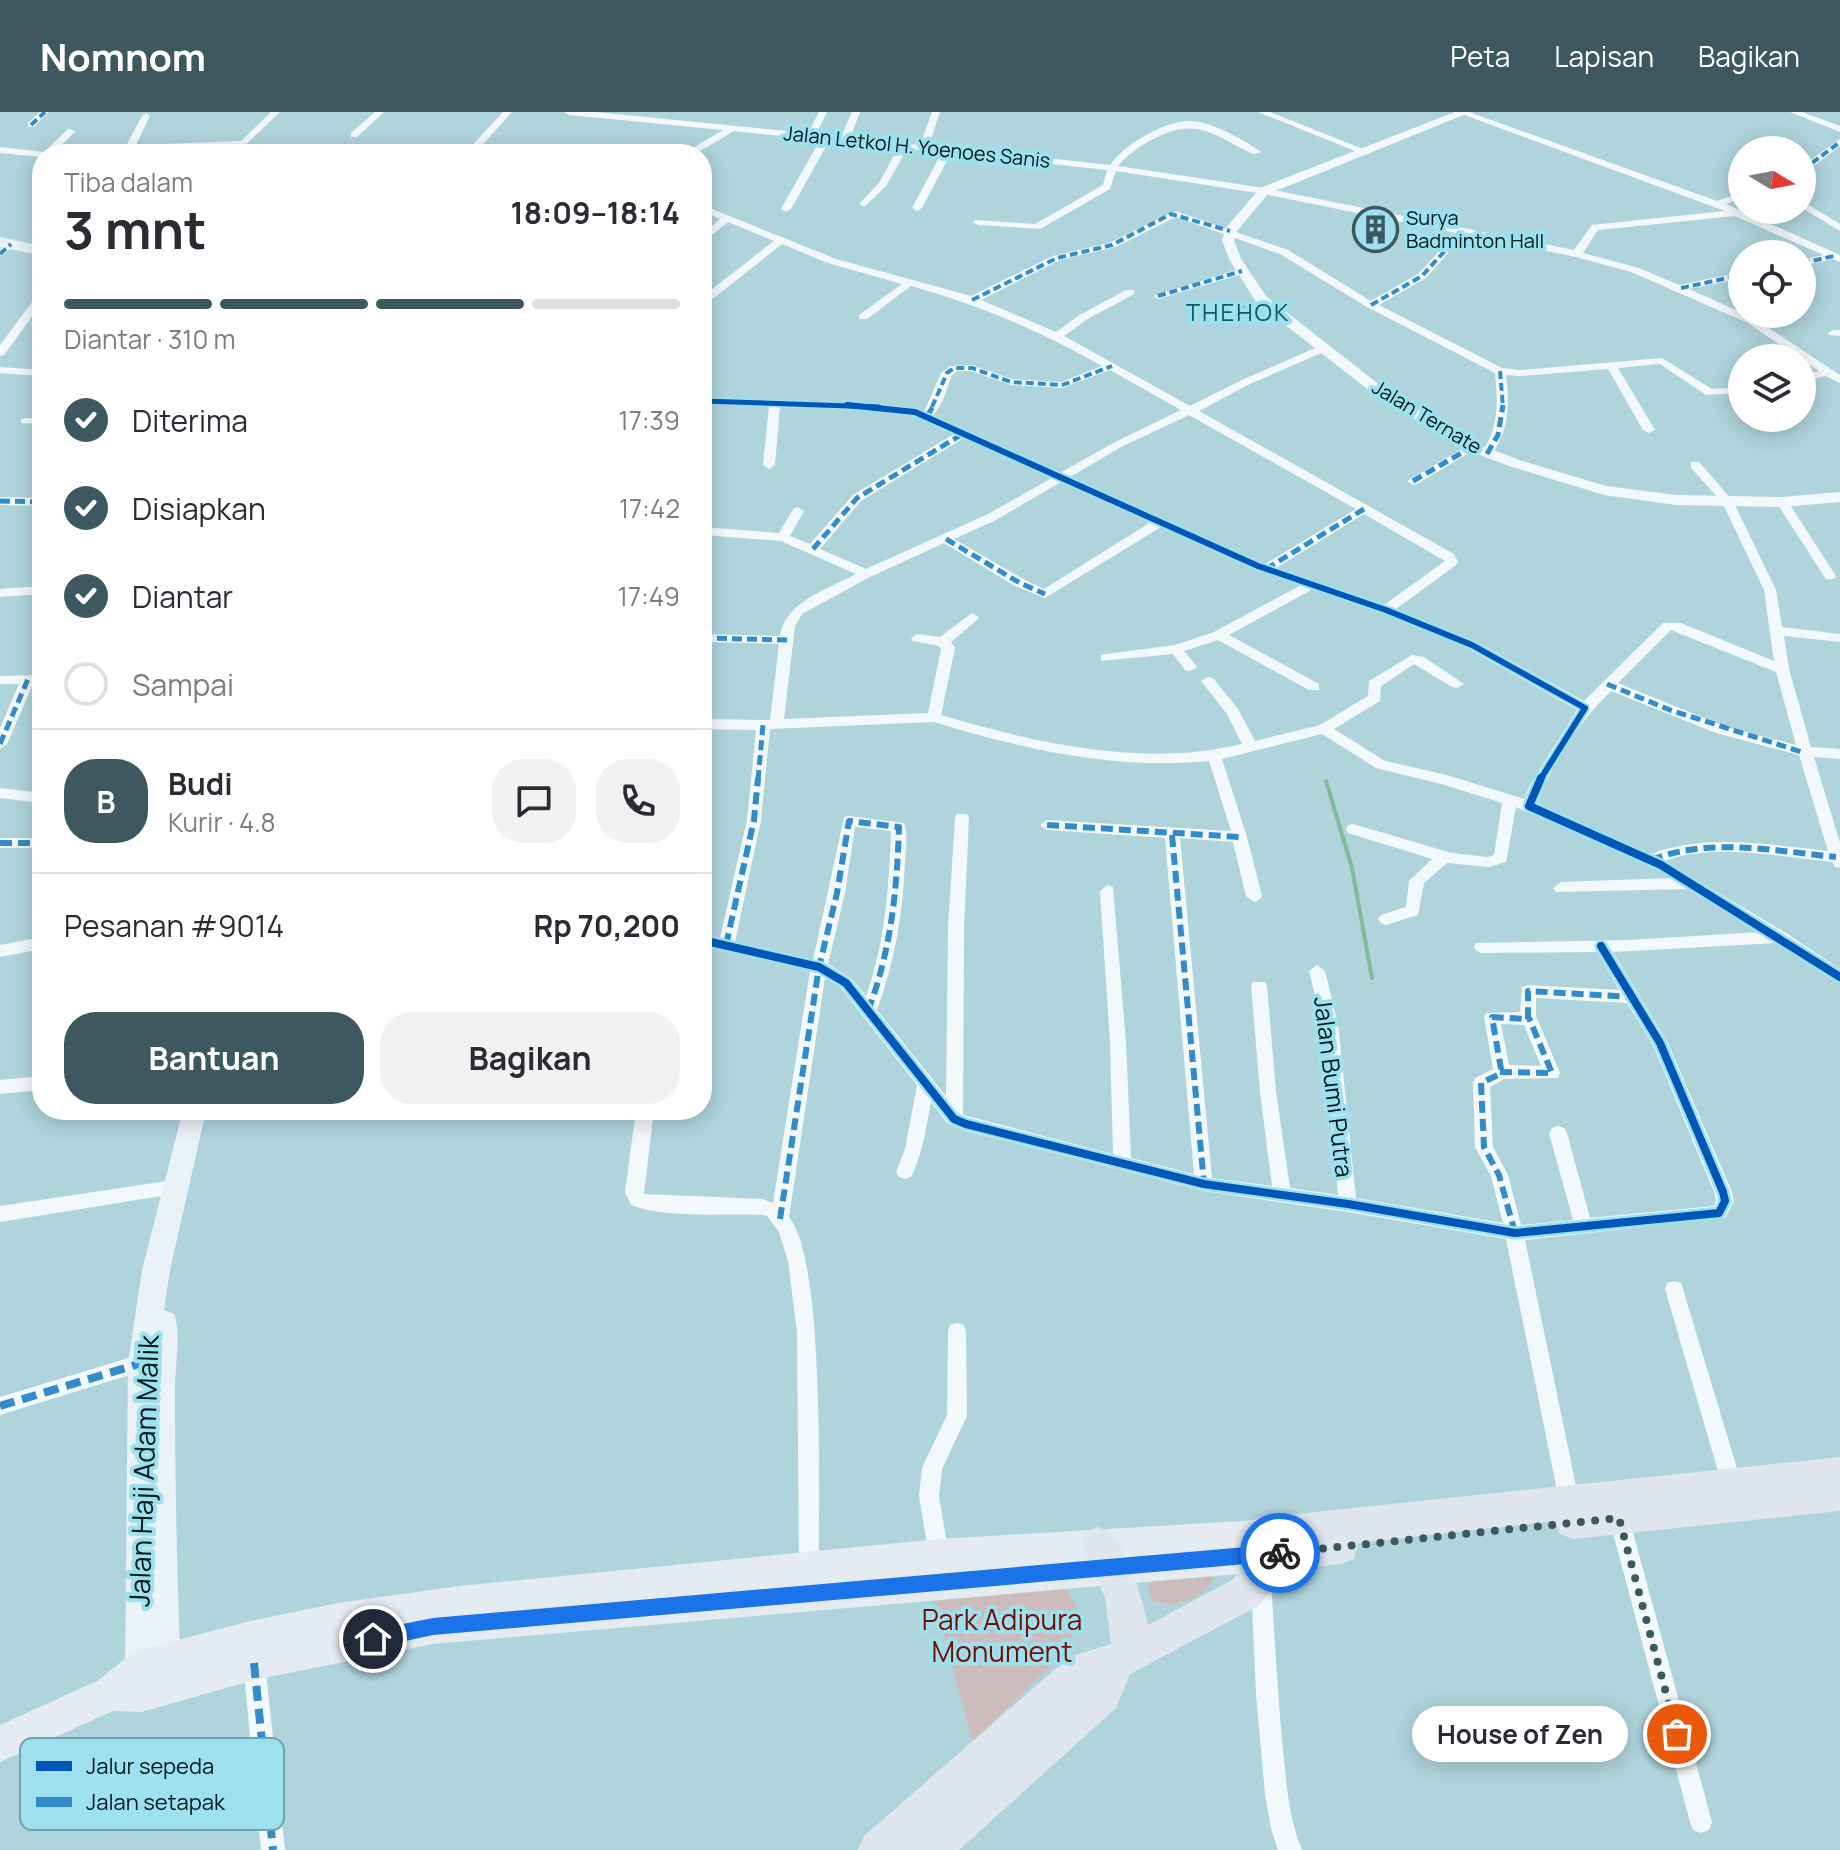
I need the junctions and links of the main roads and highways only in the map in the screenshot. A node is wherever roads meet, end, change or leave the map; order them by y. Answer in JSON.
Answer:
{"nodes":[{"id":1,"x":4,"y":247,"type":"edge"},
{"id":2,"x":32,"y":250,"type":"edge"},
{"id":3,"x":191,"y":1120,"type":"edge"},
{"id":4,"x":209,"y":1120,"type":"edge"},
{"id":5,"x":1840,"y":1474,"type":"edge"},
{"id":6,"x":1840,"y":1494,"type":"edge"},
{"id":7,"x":1104,"y":1556,"type":"junction"},
{"id":8,"x":1260,"y":1556,"type":"junction"},
{"id":9,"x":1123,"y":1657,"type":"junction"},
{"id":10,"x":145,"y":1681,"type":"junction"},
{"id":11,"x":0,"y":1744,"type":"edge"},
{"id":12,"x":878,"y":1850,"type":"edge"},
{"id":13,"x":929,"y":1850,"type":"edge"}],
"edges":[{"from":1,"to":2,"type":"main road"},
{"from":3,"to":10,"type":"main road","name":"Jalan Haji Adam Malik"},
{"from":4,"to":10,"type":"main road"},
{"from":5,"to":8,"type":"highway"},
{"from":6,"to":8,"type":"highway"},
{"from":7,"to":8,"type":"main road"},
{"from":7,"to":9,"type":"highway"},
{"from":7,"to":10,"type":"main road"},
{"from":7,"to":10,"type":"main road"},
{"from":8,"to":9,"type":"highway"},
{"from":9,"to":12,"type":"highway"},
{"from":9,"to":13,"type":"highway"},
{"from":10,"to":11,"type":"main road"}]}
